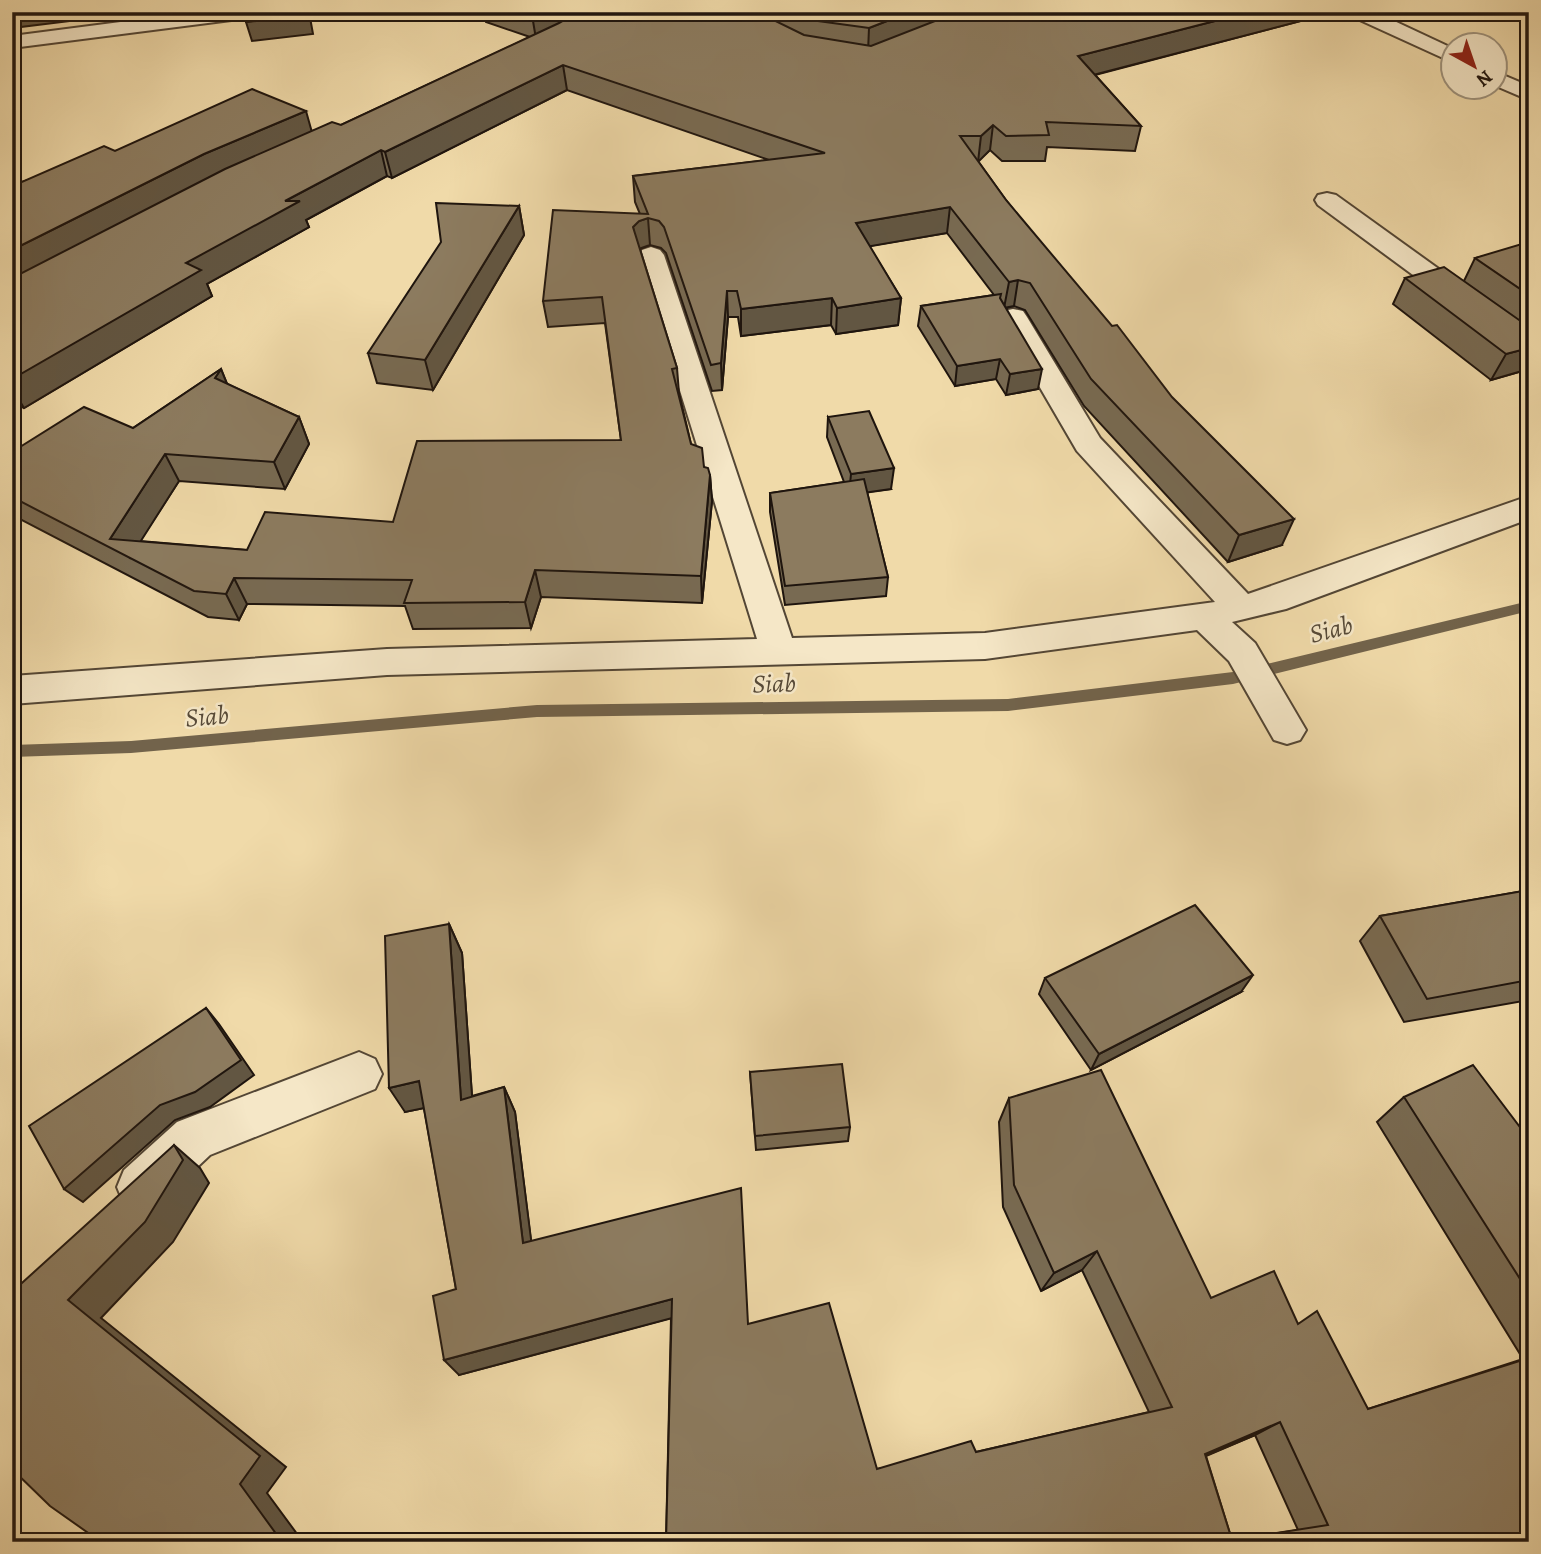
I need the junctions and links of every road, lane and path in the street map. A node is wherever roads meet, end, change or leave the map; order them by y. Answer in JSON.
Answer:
{"nodes":[{"id":1,"x":247,"y":12,"type":"edge"},
{"id":2,"x":1359,"y":12,"type":"edge"},
{"id":3,"x":12,"y":42,"type":"edge"},
{"id":4,"x":1440,"y":50,"type":"edge"},
{"id":5,"x":1510,"y":85,"type":"edge"},
{"id":6,"x":1529,"y":94,"type":"edge"},
{"id":7,"x":1327,"y":200,"type":"dead end"},
{"id":8,"x":651,"y":255,"type":"dead end"},
{"id":9,"x":1013,"y":317,"type":"edge"},
{"id":10,"x":1529,"y":347,"type":"edge"},
{"id":11,"x":1529,"y":506,"type":"edge"},
{"id":12,"x":1241,"y":608,"type":"junction"},
{"id":13,"x":1204,"y":617,"type":"junction"},
{"id":14,"x":779,"y":652,"type":"junction"},
{"id":15,"x":12,"y":690,"type":"edge"},
{"id":16,"x":1278,"y":716,"type":"dead end"},
{"id":17,"x":359,"y":1074,"type":"dead end"},
{"id":18,"x":113,"y":1212,"type":"edge"}],
"edges":[{"from":1,"to":3,"type":"street"},
{"from":2,"to":4,"type":"street"},
{"from":5,"to":6,"type":"street"},
{"from":7,"to":10,"type":"street"},
{"from":8,"to":14,"type":"street"},
{"from":9,"to":12,"type":"street"},
{"from":11,"to":12,"type":"street"},
{"from":12,"to":13,"type":"street"},
{"from":13,"to":14,"type":"street"},
{"from":13,"to":16,"type":"street"},
{"from":14,"to":15,"type":"street"},
{"from":17,"to":18,"type":"street"}]}
